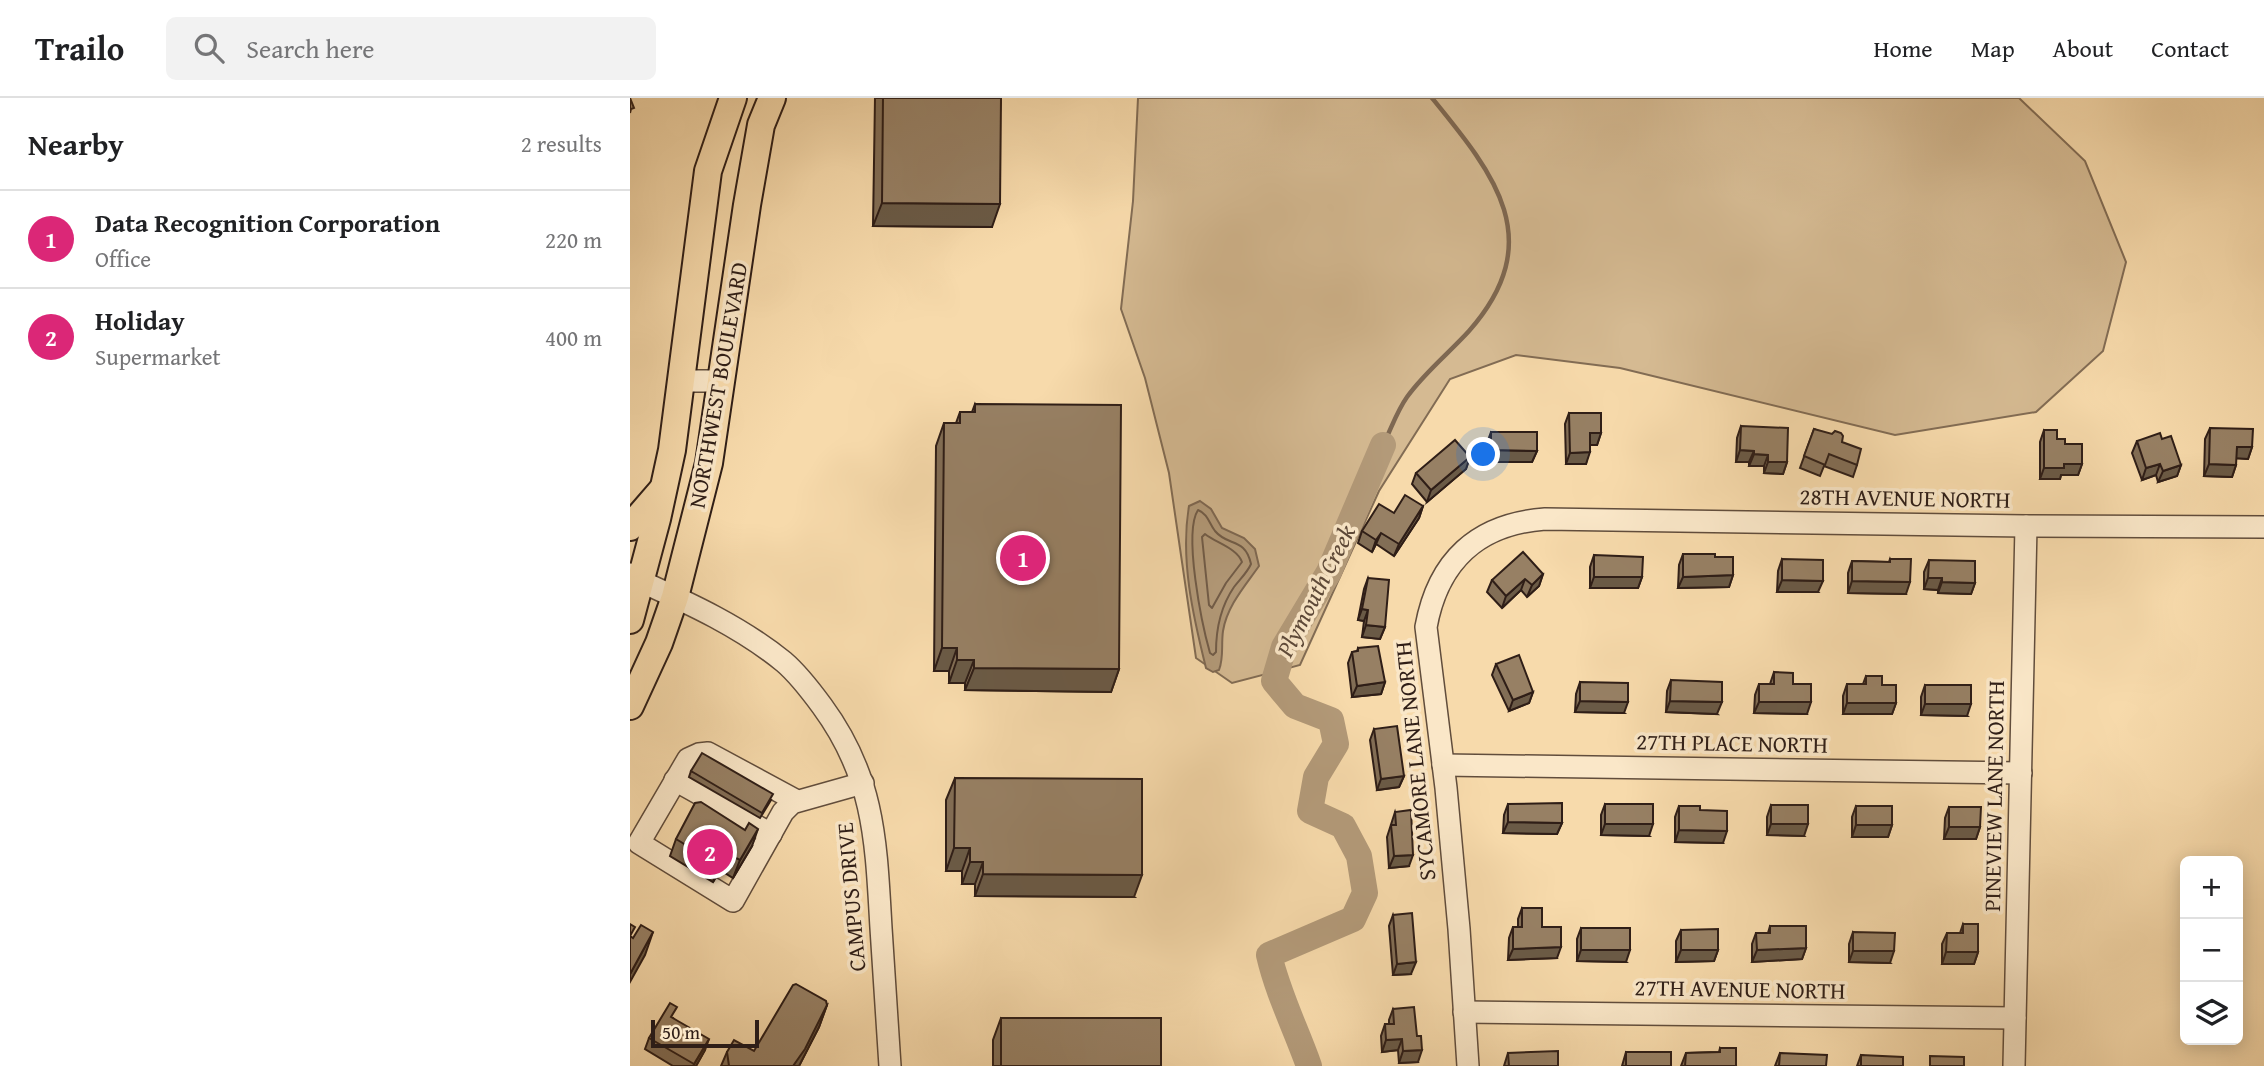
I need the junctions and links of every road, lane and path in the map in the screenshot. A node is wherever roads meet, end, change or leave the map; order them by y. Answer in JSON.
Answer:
{"nodes":[{"id":1,"x":733,"y":98,"type":"edge"},
{"id":2,"x":772,"y":98,"type":"edge"},
{"id":3,"x":681,"y":381,"type":"junction"},
{"id":4,"x":722,"y":381,"type":"junction"},
{"id":5,"x":663,"y":489,"type":"junction"},
{"id":6,"x":1545,"y":519,"type":"joint"},
{"id":7,"x":2026,"y":526,"type":"junction"},
{"id":8,"x":630,"y":527,"type":"edge"},
{"id":9,"x":2264,"y":527,"type":"edge"},
{"id":10,"x":633,"y":580,"type":"edge"},
{"id":11,"x":675,"y":597,"type":"junction"},
{"id":12,"x":630,"y":620,"type":"edge"},
{"id":13,"x":630,"y":706,"type":"edge"},
{"id":14,"x":1443,"y":765,"type":"junction"},
{"id":15,"x":2021,"y":773,"type":"junction"},
{"id":16,"x":675,"y":780,"type":"junction"},
{"id":17,"x":863,"y":783,"type":"junction"},
{"id":18,"x":731,"y":789,"type":"junction"},
{"id":19,"x":797,"y":802,"type":"junction"},
{"id":20,"x":771,"y":834,"type":"junction"},
{"id":21,"x":1464,"y":1012,"type":"junction"},
{"id":22,"x":2015,"y":1018,"type":"junction"},
{"id":23,"x":890,"y":1066,"type":"edge"},
{"id":24,"x":1468,"y":1066,"type":"edge"},
{"id":25,"x":2014,"y":1066,"type":"edge"}],
"edges":[{"from":1,"to":3,"type":"main road","name":"NORTHWEST BOULEVARD"},
{"from":2,"to":4,"type":"main road","name":"NORTHWEST BOULEVARD"},
{"from":3,"to":4,"type":"street"},
{"from":3,"to":5,"type":"main road","name":"NORTHWEST BOULEVARD"},
{"from":4,"to":11,"type":"main road","name":"NORTHWEST BOULEVARD"},
{"from":5,"to":8,"type":"main road"},
{"from":5,"to":10,"type":"main road","name":"NORTHWEST BOULEVARD"},
{"from":6,"to":7,"type":"street","name":"28TH AVENUE NORTH"},
{"from":6,"to":14,"type":"street","name":"SYCAMORE LANE NORTH"},
{"from":7,"to":9,"type":"street","name":"28TH AVENUE NORTH"},
{"from":7,"to":15,"type":"street","name":"PINEVIEW LANE NORTH"},
{"from":10,"to":11,"type":"street","name":"CAMPUS DRIVE"},
{"from":10,"to":12,"type":"main road","name":"NORTHWEST BOULEVARD"},
{"from":11,"to":13,"type":"main road","name":"NORTHWEST BOULEVARD"},
{"from":11,"to":17,"type":"street","name":"CAMPUS DRIVE"},
{"from":14,"to":15,"type":"street","name":"27TH PLACE NORTH"},
{"from":14,"to":21,"type":"street","name":"SYCAMORE LANE NORTH"},
{"from":15,"to":22,"type":"street","name":"PINEVIEW LANE NORTH"},
{"from":16,"to":18,"type":"street"},
{"from":16,"to":18,"type":"street"},
{"from":16,"to":20,"type":"street"},
{"from":17,"to":19,"type":"street"},
{"from":17,"to":23,"type":"street","name":"CAMPUS DRIVE"},
{"from":18,"to":19,"type":"street"},
{"from":18,"to":20,"type":"street"},
{"from":19,"to":20,"type":"street"},
{"from":21,"to":22,"type":"street","name":"27TH AVENUE NORTH"},
{"from":21,"to":24,"type":"street","name":"SYCAMORE LANE NORTH"},
{"from":22,"to":25,"type":"street","name":"PINEVIEW LANE NORTH"}]}
